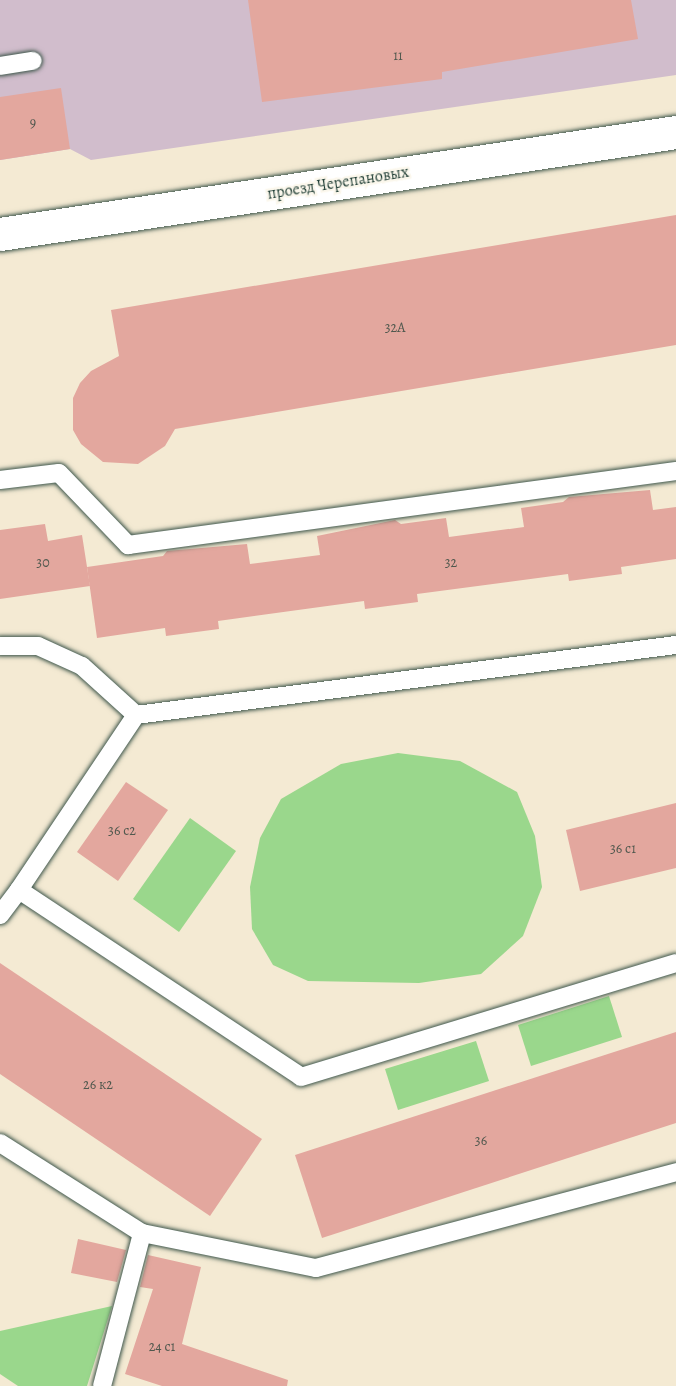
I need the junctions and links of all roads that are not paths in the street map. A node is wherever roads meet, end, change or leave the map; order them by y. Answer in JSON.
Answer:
{"nodes":[{"id":1,"x":33,"y":61,"type":"dead end"},
{"id":2,"x":0,"y":66,"type":"edge"},
{"id":3,"x":676,"y":132,"type":"edge"},
{"id":4,"x":0,"y":234,"type":"edge"},
{"id":5,"x":676,"y":471,"type":"edge"},
{"id":6,"x":0,"y":480,"type":"edge"},
{"id":7,"x":676,"y":645,"type":"edge"},
{"id":8,"x":0,"y":646,"type":"edge"},
{"id":9,"x":136,"y":715,"type":"junction"},
{"id":10,"x":19,"y":890,"type":"junction"},
{"id":11,"x":0,"y":915,"type":"edge"},
{"id":12,"x":676,"y":963,"type":"edge"},
{"id":13,"x":0,"y":1143,"type":"edge"},
{"id":14,"x":676,"y":1172,"type":"edge"},
{"id":15,"x":142,"y":1233,"type":"junction"},
{"id":16,"x":102,"y":1386,"type":"edge"}],
"edges":[{"from":1,"to":2,"type":"lane"},
{"from":3,"to":4,"type":"street","name":"проезд Черепановых"},
{"from":5,"to":6,"type":"lane"},
{"from":7,"to":9,"type":"lane"},
{"from":8,"to":9,"type":"lane"},
{"from":9,"to":10,"type":"lane"},
{"from":10,"to":11,"type":"lane"},
{"from":10,"to":12,"type":"lane"},
{"from":13,"to":15,"type":"lane"},
{"from":14,"to":15,"type":"lane"},
{"from":15,"to":16,"type":"lane"}]}
